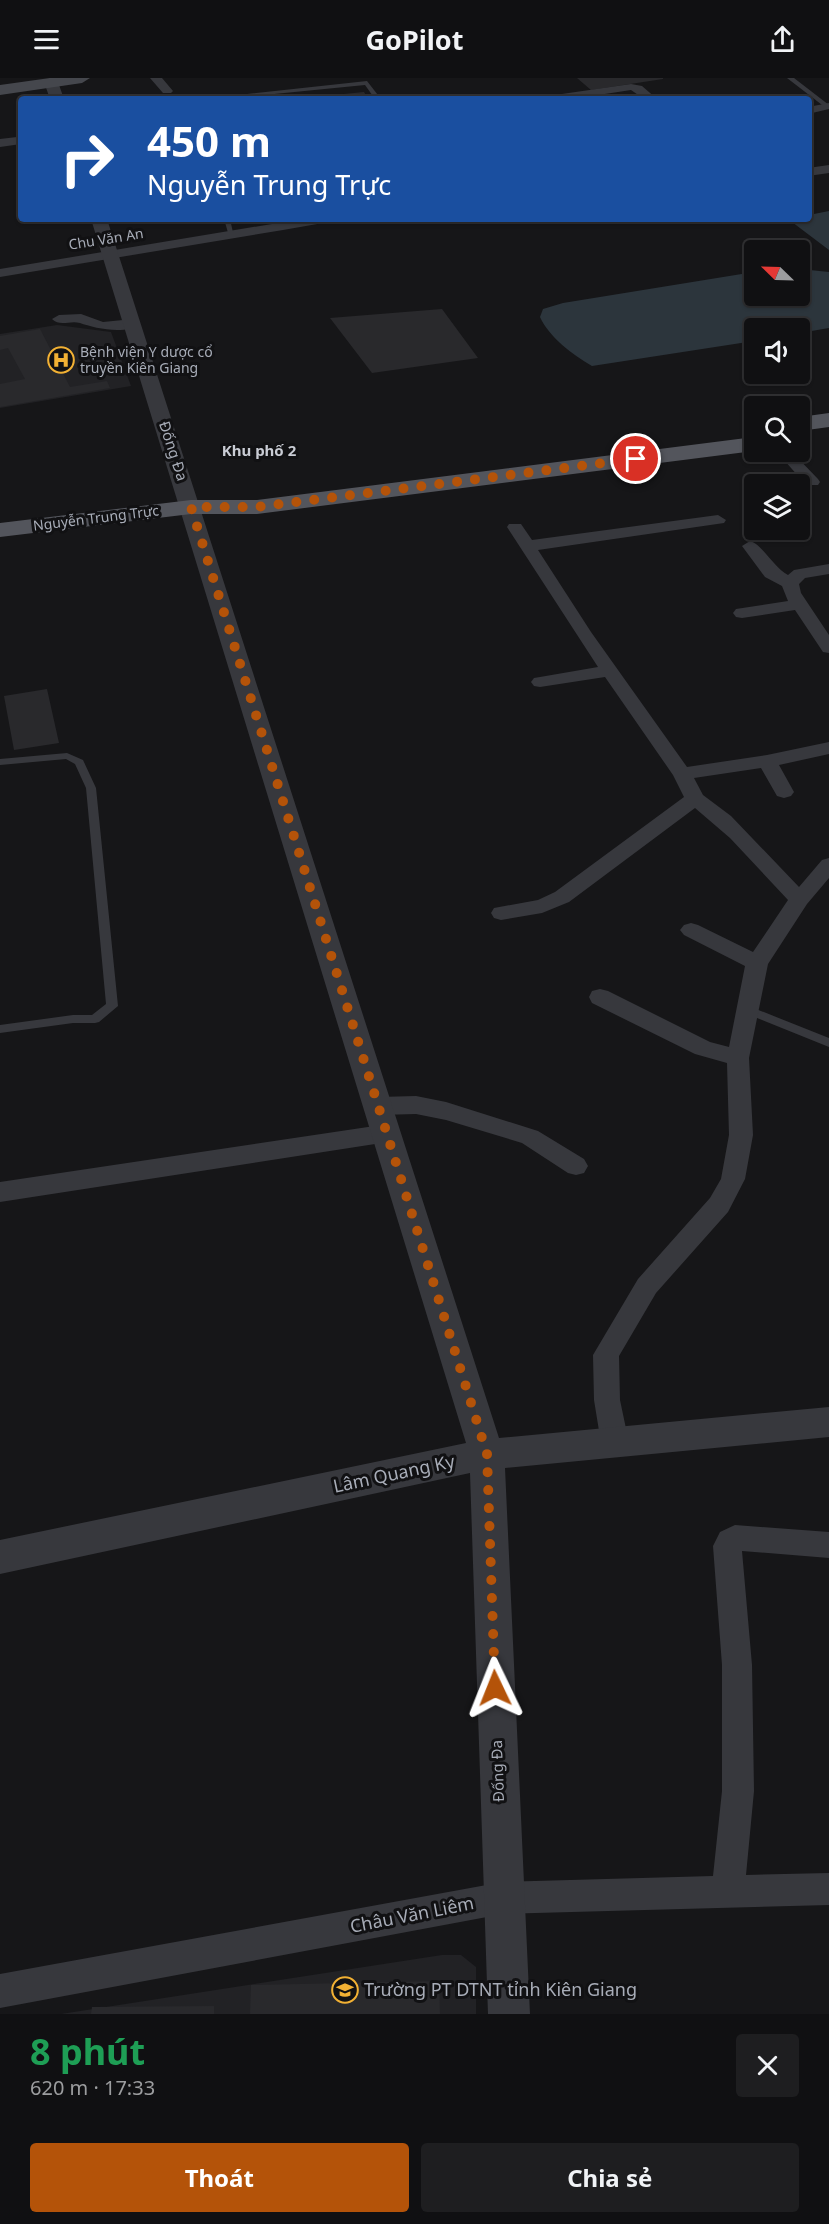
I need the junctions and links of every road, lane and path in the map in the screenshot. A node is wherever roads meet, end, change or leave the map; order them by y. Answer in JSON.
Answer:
{"nodes":[{"id":1,"x":82,"y":78,"type":"edge"},
{"id":2,"x":156,"y":78,"type":"edge"},
{"id":3,"x":790,"y":78,"type":"edge"},
{"id":4,"x":51,"y":82,"type":"junction"},
{"id":5,"x":0,"y":90,"type":"edge"},
{"id":6,"x":167,"y":92,"type":"dead end"},
{"id":7,"x":56,"y":96,"type":"edge"},
{"id":8,"x":228,"y":96,"type":"edge"},
{"id":9,"x":376,"y":96,"type":"edge"},
{"id":10,"x":572,"y":96,"type":"edge"},
{"id":11,"x":647,"y":96,"type":"edge"},
{"id":12,"x":829,"y":106,"type":"edge"},
{"id":13,"x":812,"y":110,"type":"edge"},
{"id":14,"x":17,"y":141,"type":"dead end"},
{"id":15,"x":0,"y":143,"type":"edge"},
{"id":16,"x":829,"y":169,"type":"edge"},
{"id":17,"x":812,"y":171,"type":"edge"},
{"id":18,"x":100,"y":222,"type":"edge"},
{"id":19,"x":228,"y":222,"type":"edge"},
{"id":20,"x":307,"y":222,"type":"edge"},
{"id":21,"x":232,"y":236,"type":"junction"},
{"id":22,"x":110,"y":253,"type":"junction"},
{"id":23,"x":0,"y":273,"type":"edge"},
{"id":24,"x":59,"y":319,"type":"dead end"},
{"id":25,"x":133,"y":323,"type":"junction"},
{"id":26,"x":829,"y":420,"type":"edge"},
{"id":27,"x":810,"y":423,"type":"edge"},
{"id":28,"x":744,"y":430,"type":"edge"},
{"id":29,"x":829,"y":436,"type":"edge"},
{"id":30,"x":810,"y":438,"type":"edge"},
{"id":31,"x":744,"y":445,"type":"edge"},
{"id":32,"x":793,"y":462,"type":"edge"},
{"id":33,"x":812,"y":482,"type":"dead end"},
{"id":34,"x":191,"y":507,"type":"junction"},
{"id":35,"x":718,"y":520,"type":"dead end"},
{"id":36,"x":516,"y":527,"type":"dead end"},
{"id":37,"x":0,"y":530,"type":"edge"},
{"id":38,"x":528,"y":546,"type":"junction"},
{"id":39,"x":750,"y":546,"type":"dead end"},
{"id":40,"x":829,"y":569,"type":"edge"},
{"id":41,"x":790,"y":583,"type":"junction"},
{"id":42,"x":800,"y":604,"type":"junction"},
{"id":43,"x":742,"y":613,"type":"dead end"},
{"id":44,"x":829,"y":648,"type":"edge"},
{"id":45,"x":610,"y":671,"type":"junction"},
{"id":46,"x":540,"y":682,"type":"dead end"},
{"id":47,"x":829,"y":748,"type":"edge"},
{"id":48,"x":767,"y":761,"type":"junction"},
{"id":49,"x":0,"y":762,"type":"edge"},
{"id":50,"x":682,"y":774,"type":"junction"},
{"id":51,"x":784,"y":792,"type":"dead end"},
{"id":52,"x":695,"y":799,"type":"junction"},
{"id":53,"x":829,"y":865,"type":"edge"},
{"id":54,"x":800,"y":899,"type":"junction"},
{"id":55,"x":501,"y":913,"type":"dead end"},
{"id":56,"x":691,"y":930,"type":"dead end"},
{"id":57,"x":757,"y":963,"type":"junction"},
{"id":58,"x":600,"y":997,"type":"dead end"},
{"id":59,"x":746,"y":1009,"type":"junction"},
{"id":60,"x":0,"y":1029,"type":"edge"},
{"id":61,"x":829,"y":1043,"type":"edge"},
{"id":62,"x":738,"y":1058,"type":"junction"},
{"id":63,"x":383,"y":1120,"type":"junction"},
{"id":64,"x":576,"y":1166,"type":"dead end"},
{"id":65,"x":0,"y":1192,"type":"edge"},
{"id":66,"x":829,"y":1422,"type":"edge"},
{"id":67,"x":615,"y":1443,"type":"junction"},
{"id":68,"x":487,"y":1454,"type":"junction"},
{"id":69,"x":829,"y":1545,"type":"edge"},
{"id":70,"x":0,"y":1557,"type":"edge"},
{"id":71,"x":829,"y":1889,"type":"edge"},
{"id":72,"x":728,"y":1892,"type":"junction"},
{"id":73,"x":503,"y":1898,"type":"junction"},
{"id":74,"x":0,"y":1991,"type":"edge"},
{"id":75,"x":509,"y":2014,"type":"edge"}],
"edges":[{"from":1,"to":4,"type":"main road"},
{"from":2,"to":6,"type":"street"},
{"from":3,"to":12,"type":"lane"},
{"from":4,"to":5,"type":"main road"},
{"from":4,"to":7,"type":"street"},
{"from":8,"to":9,"type":"lane"},
{"from":10,"to":11,"type":"street"},
{"from":12,"to":13,"type":"street"},
{"from":14,"to":15,"type":"street"},
{"from":16,"to":17,"type":"street"},
{"from":18,"to":22,"type":"street","name":"Đống Đa"},
{"from":19,"to":21,"type":"lane"},
{"from":20,"to":21,"type":"street","name":"Chu Văn An"},
{"from":21,"to":22,"type":"street","name":"Chu Văn An"},
{"from":22,"to":23,"type":"street","name":"Chu Văn An"},
{"from":22,"to":25,"type":"street","name":"Đống Đa"},
{"from":24,"to":25,"type":"street"},
{"from":25,"to":34,"type":"street","name":"Đống Đa"},
{"from":26,"to":27,"type":"main road"},
{"from":28,"to":34,"type":"main road","name":"Nguyễn Trung Trực"},
{"from":29,"to":30,"type":"main road"},
{"from":31,"to":34,"type":"main road","name":"Nguyễn Trung Trực"},
{"from":32,"to":33,"type":"street"},
{"from":34,"to":37,"type":"main road","name":"Nguyễn Trung Trực"},
{"from":34,"to":63,"type":"street","name":"Đống Đa"},
{"from":35,"to":38,"type":"street"},
{"from":36,"to":38,"type":"street"},
{"from":38,"to":45,"type":"street"},
{"from":39,"to":41,"type":"street"},
{"from":40,"to":41,"type":"street"},
{"from":41,"to":42,"type":"street"},
{"from":42,"to":43,"type":"street"},
{"from":42,"to":44,"type":"street"},
{"from":45,"to":46,"type":"street"},
{"from":45,"to":50,"type":"street"},
{"from":47,"to":48,"type":"street"},
{"from":48,"to":50,"type":"street"},
{"from":48,"to":51,"type":"street"},
{"from":49,"to":60,"type":"lane"},
{"from":50,"to":52,"type":"street"},
{"from":52,"to":54,"type":"street"},
{"from":52,"to":55,"type":"street"},
{"from":53,"to":54,"type":"street"},
{"from":54,"to":57,"type":"street"},
{"from":56,"to":57,"type":"street"},
{"from":57,"to":59,"type":"street"},
{"from":58,"to":62,"type":"street"},
{"from":59,"to":61,"type":"lane"},
{"from":59,"to":62,"type":"street"},
{"from":62,"to":67,"type":"street"},
{"from":63,"to":64,"type":"street"},
{"from":63,"to":65,"type":"street"},
{"from":63,"to":68,"type":"street","name":"Đống Đa"},
{"from":66,"to":67,"type":"street","name":"Lâm Quang Ky"},
{"from":67,"to":68,"type":"street","name":"Lâm Quang Ky"},
{"from":68,"to":70,"type":"street","name":"Lâm Quang Ky"},
{"from":68,"to":73,"type":"street","name":"Đống Đa"},
{"from":69,"to":72,"type":"street"},
{"from":71,"to":72,"type":"street","name":"Châu Văn Liêm"},
{"from":72,"to":73,"type":"street","name":"Châu Văn Liêm"},
{"from":73,"to":74,"type":"street","name":"Châu Văn Liêm"},
{"from":73,"to":75,"type":"street","name":"Đống Đa"}]}
